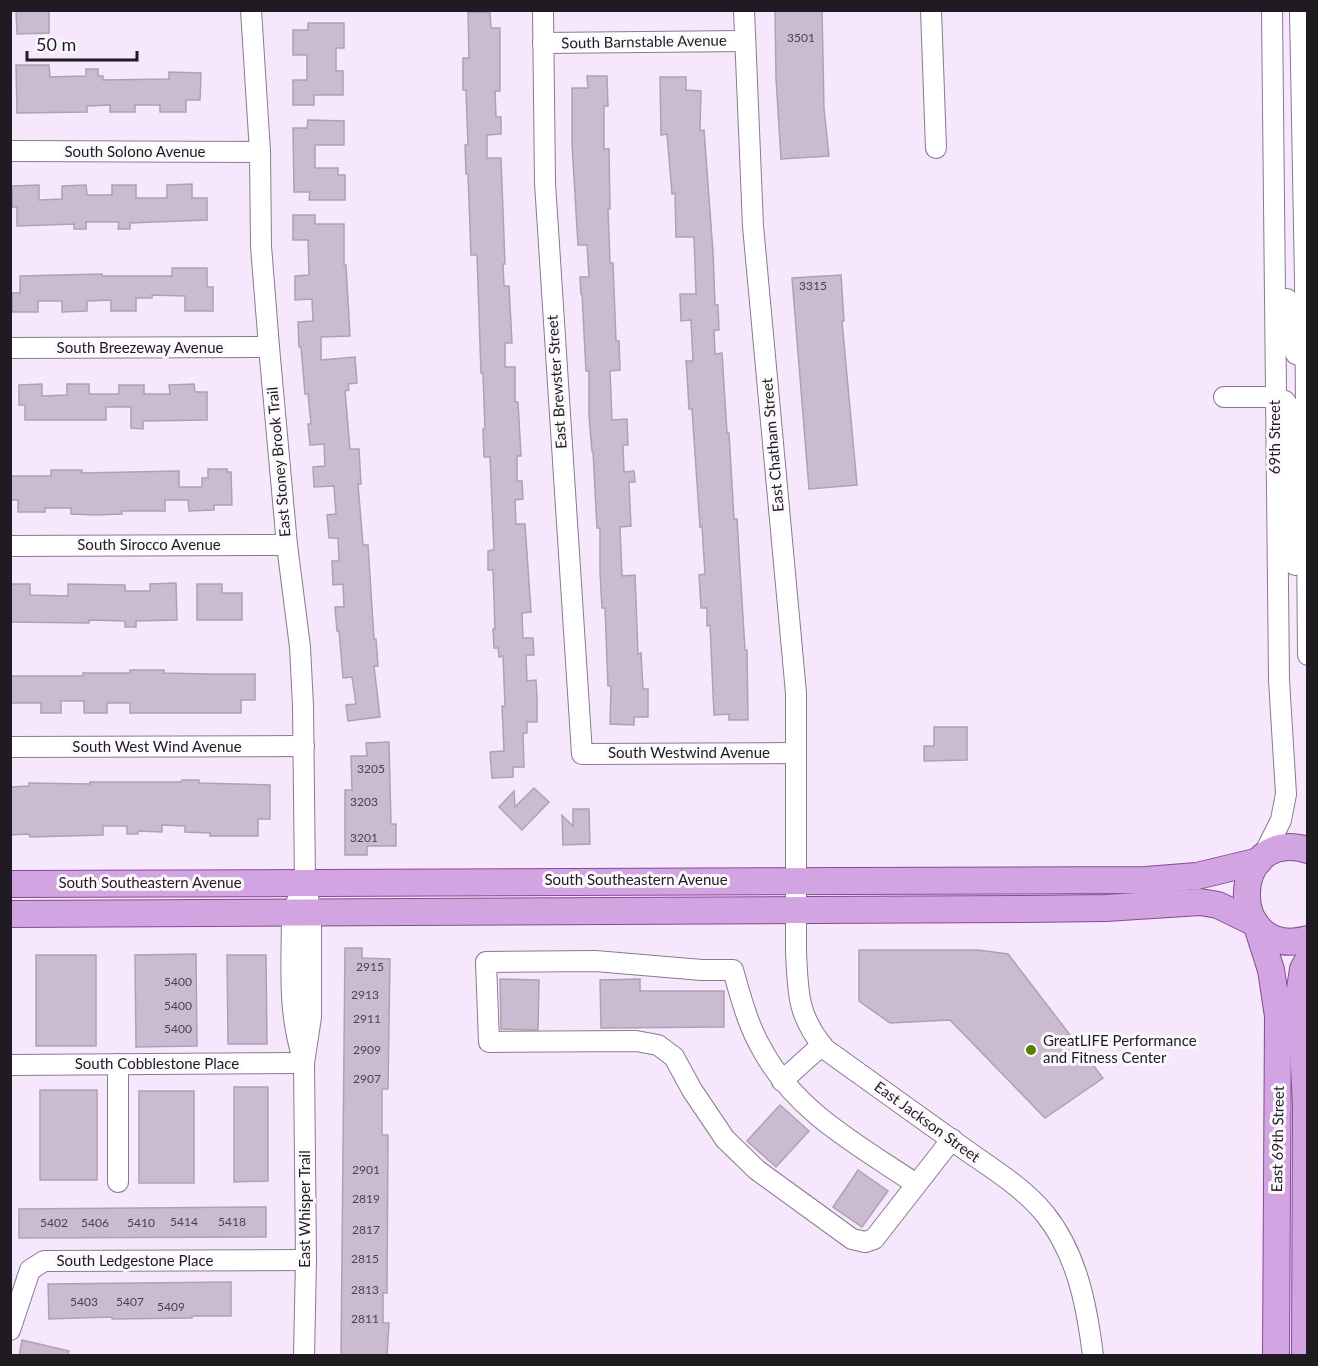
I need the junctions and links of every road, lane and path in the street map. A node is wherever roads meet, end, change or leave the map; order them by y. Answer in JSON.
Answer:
{"nodes":[{"id":1,"x":251,"y":10,"type":"edge"},
{"id":2,"x":543,"y":10,"type":"edge"},
{"id":3,"x":744,"y":10,"type":"edge"},
{"id":4,"x":931,"y":10,"type":"edge"},
{"id":5,"x":1272,"y":10,"type":"edge"},
{"id":6,"x":1300,"y":10,"type":"edge"},
{"id":7,"x":744,"y":41,"type":"junction"},
{"id":8,"x":543,"y":43,"type":"junction"},
{"id":9,"x":936,"y":148,"type":"dead end"},
{"id":10,"x":10,"y":151,"type":"edge"},
{"id":11,"x":260,"y":152,"type":"junction"},
{"id":12,"x":1274,"y":164,"type":"junction"},
{"id":13,"x":268,"y":347,"type":"junction"},
{"id":14,"x":10,"y":348,"type":"edge"},
{"id":15,"x":1307,"y":358,"type":"edge"},
{"id":16,"x":1275,"y":397,"type":"junction"},
{"id":17,"x":1224,"y":398,"type":"dead end"},
{"id":18,"x":287,"y":545,"type":"junction"},
{"id":19,"x":10,"y":546,"type":"edge"},
{"id":20,"x":1307,"y":618,"type":"edge"},
{"id":21,"x":1308,"y":655,"type":"edge"},
{"id":22,"x":304,"y":746,"type":"junction"},
{"id":23,"x":10,"y":747,"type":"edge"},
{"id":24,"x":796,"y":753,"type":"junction"},
{"id":25,"x":582,"y":754,"type":"joint"},
{"id":26,"x":1308,"y":850,"type":"edge"},
{"id":27,"x":1261,"y":859,"type":"junction"},
{"id":28,"x":797,"y":880,"type":"junction"},
{"id":29,"x":305,"y":882,"type":"junction"},
{"id":30,"x":10,"y":884,"type":"edge"},
{"id":31,"x":796,"y":910,"type":"junction"},
{"id":32,"x":301,"y":912,"type":"junction"},
{"id":33,"x":10,"y":914,"type":"edge"},
{"id":34,"x":1256,"y":924,"type":"junction"},
{"id":35,"x":1308,"y":939,"type":"edge"},
{"id":36,"x":1308,"y":960,"type":"edge"},
{"id":37,"x":822,"y":1045,"type":"junction"},
{"id":38,"x":304,"y":1063,"type":"junction"},
{"id":39,"x":118,"y":1064,"type":"junction"},
{"id":40,"x":10,"y":1065,"type":"edge"},
{"id":41,"x":782,"y":1081,"type":"junction"},
{"id":42,"x":952,"y":1139,"type":"junction"},
{"id":43,"x":118,"y":1182,"type":"dead end"},
{"id":44,"x":916,"y":1184,"type":"junction"},
{"id":45,"x":306,"y":1260,"type":"junction"},
{"id":46,"x":10,"y":1330,"type":"edge"},
{"id":47,"x":304,"y":1356,"type":"edge"},
{"id":48,"x":1093,"y":1356,"type":"edge"},
{"id":49,"x":1276,"y":1356,"type":"edge"},
{"id":50,"x":1305,"y":1356,"type":"edge"}],
"edges":[{"from":1,"to":11,"type":"street","name":"East Stoney Brook Trail"},
{"from":2,"to":8,"type":"street","name":"East Brewster Street"},
{"from":3,"to":7,"type":"street","name":"East Chatham Street"},
{"from":4,"to":9,"type":"street"},
{"from":5,"to":12,"type":"street","name":"69th Street"},
{"from":6,"to":15,"type":"street"},
{"from":7,"to":8,"type":"street","name":"South Barnstable Avenue"},
{"from":7,"to":24,"type":"street","name":"East Chatham Street"},
{"from":8,"to":25,"type":"street","name":"East Brewster Street"},
{"from":10,"to":11,"type":"street","name":"South Solono Avenue"},
{"from":11,"to":13,"type":"street","name":"East Stoney Brook Trail"},
{"from":12,"to":15,"type":"street"},
{"from":12,"to":16,"type":"street","name":"69th Street"},
{"from":13,"to":14,"type":"street","name":"South Breezeway Avenue"},
{"from":13,"to":18,"type":"street","name":"East Stoney Brook Trail"},
{"from":15,"to":20,"type":"street"},
{"from":16,"to":17,"type":"street"},
{"from":16,"to":20,"type":"street"},
{"from":16,"to":27,"type":"street","name":"69th Street"},
{"from":18,"to":19,"type":"street","name":"South Sirocco Avenue"},
{"from":18,"to":22,"type":"street","name":"East Stoney Brook Trail"},
{"from":20,"to":21,"type":"street"},
{"from":22,"to":23,"type":"street","name":"South West Wind Avenue"},
{"from":22,"to":29,"type":"street","name":"East Stoney Brook Trail"},
{"from":24,"to":25,"type":"street","name":"South Westwind Avenue"},
{"from":24,"to":28,"type":"street","name":"East Chatham Street"},
{"from":26,"to":27,"type":"main road","name":"South Southeastern Avenue"},
{"from":27,"to":28,"type":"main road","name":"South Southeastern Avenue"},
{"from":27,"to":34,"type":"main road","name":"East 69th Street"},
{"from":28,"to":29,"type":"main road","name":"South Southeastern Avenue"},
{"from":28,"to":31,"type":"street","name":"East Jackson Street"},
{"from":29,"to":30,"type":"main road","name":"South Southeastern Avenue"},
{"from":29,"to":32,"type":"street","name":"East Whisper Trail"},
{"from":31,"to":32,"type":"main road","name":"South Southeastern Avenue"},
{"from":31,"to":34,"type":"main road","name":"South Southeastern Avenue"},
{"from":31,"to":37,"type":"street","name":"East Jackson Street"},
{"from":32,"to":33,"type":"main road","name":"South Southeastern Avenue"},
{"from":32,"to":38,"type":"street","name":"East Whisper Trail"},
{"from":34,"to":35,"type":"main road","name":"South Southeastern Avenue"},
{"from":34,"to":49,"type":"main road","name":"East 69th Street"},
{"from":36,"to":50,"type":"main road","name":"East 69th Street"},
{"from":37,"to":41,"type":"street"},
{"from":37,"to":42,"type":"street","name":"East Jackson Street"},
{"from":38,"to":39,"type":"street","name":"South Cobblestone Place"},
{"from":38,"to":45,"type":"street","name":"East Whisper Trail"},
{"from":39,"to":40,"type":"street","name":"South Cobblestone Place"},
{"from":39,"to":43,"type":"street"},
{"from":41,"to":44,"type":"street"},
{"from":41,"to":44,"type":"street"},
{"from":42,"to":44,"type":"street"},
{"from":42,"to":48,"type":"street","name":"East Jackson Street"},
{"from":45,"to":46,"type":"street","name":"South Ledgestone Place"},
{"from":45,"to":47,"type":"street","name":"East Whisper Trail"}]}
